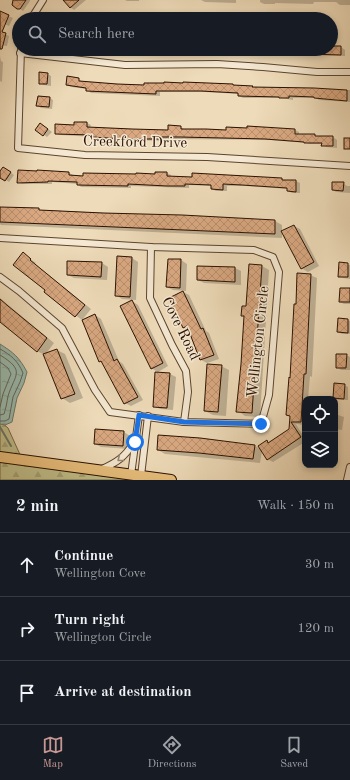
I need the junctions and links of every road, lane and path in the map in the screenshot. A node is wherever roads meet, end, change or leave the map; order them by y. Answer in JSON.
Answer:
{"nodes":[{"id":1,"x":43,"y":0,"type":"edge"},
{"id":2,"x":35,"y":12,"type":"edge"},
{"id":3,"x":21,"y":56,"type":"edge"},
{"id":4,"x":58,"y":56,"type":"edge"},
{"id":5,"x":350,"y":72,"type":"edge"},
{"id":6,"x":350,"y":166,"type":"edge"},
{"id":7,"x":0,"y":238,"type":"edge"},
{"id":8,"x":151,"y":246,"type":"junction"},
{"id":9,"x":0,"y":277,"type":"edge"},
{"id":10,"x":139,"y":415,"type":"junction"},
{"id":11,"x":148,"y":416,"type":"junction"},
{"id":12,"x":184,"y":422,"type":"junction"},
{"id":13,"x":135,"y":442,"type":"junction"},
{"id":14,"x":0,"y":457,"type":"edge"},
{"id":15,"x":350,"y":467,"type":"edge"},
{"id":16,"x":99,"y":470,"type":"junction"},
{"id":17,"x":136,"y":475,"type":"junction"},
{"id":18,"x":171,"y":480,"type":"edge"},
{"id":19,"x":347,"y":480,"type":"edge"}],
"edges":[{"from":1,"to":2,"type":"street"},
{"from":3,"to":6,"type":"street","name":"Creekford Drive"},
{"from":4,"to":5,"type":"street"},
{"from":7,"to":8,"type":"street","name":"Wellington Circle"},
{"from":8,"to":12,"type":"street","name":"Cove Road"},
{"from":8,"to":12,"type":"street","name":"Wellington Circle"},
{"from":9,"to":10,"type":"street","name":"Wellington Circle"},
{"from":10,"to":11,"type":"street","name":"Wellington Circle"},
{"from":10,"to":13,"type":"street"},
{"from":11,"to":12,"type":"street","name":"Wellington Circle"},
{"from":11,"to":17,"type":"street"},
{"from":13,"to":16,"type":"street","one_way":true},
{"from":13,"to":17,"type":"street"},
{"from":14,"to":16,"type":"main road"},
{"from":15,"to":19,"type":"street"},
{"from":16,"to":17,"type":"main road"},
{"from":17,"to":18,"type":"main road"}]}
